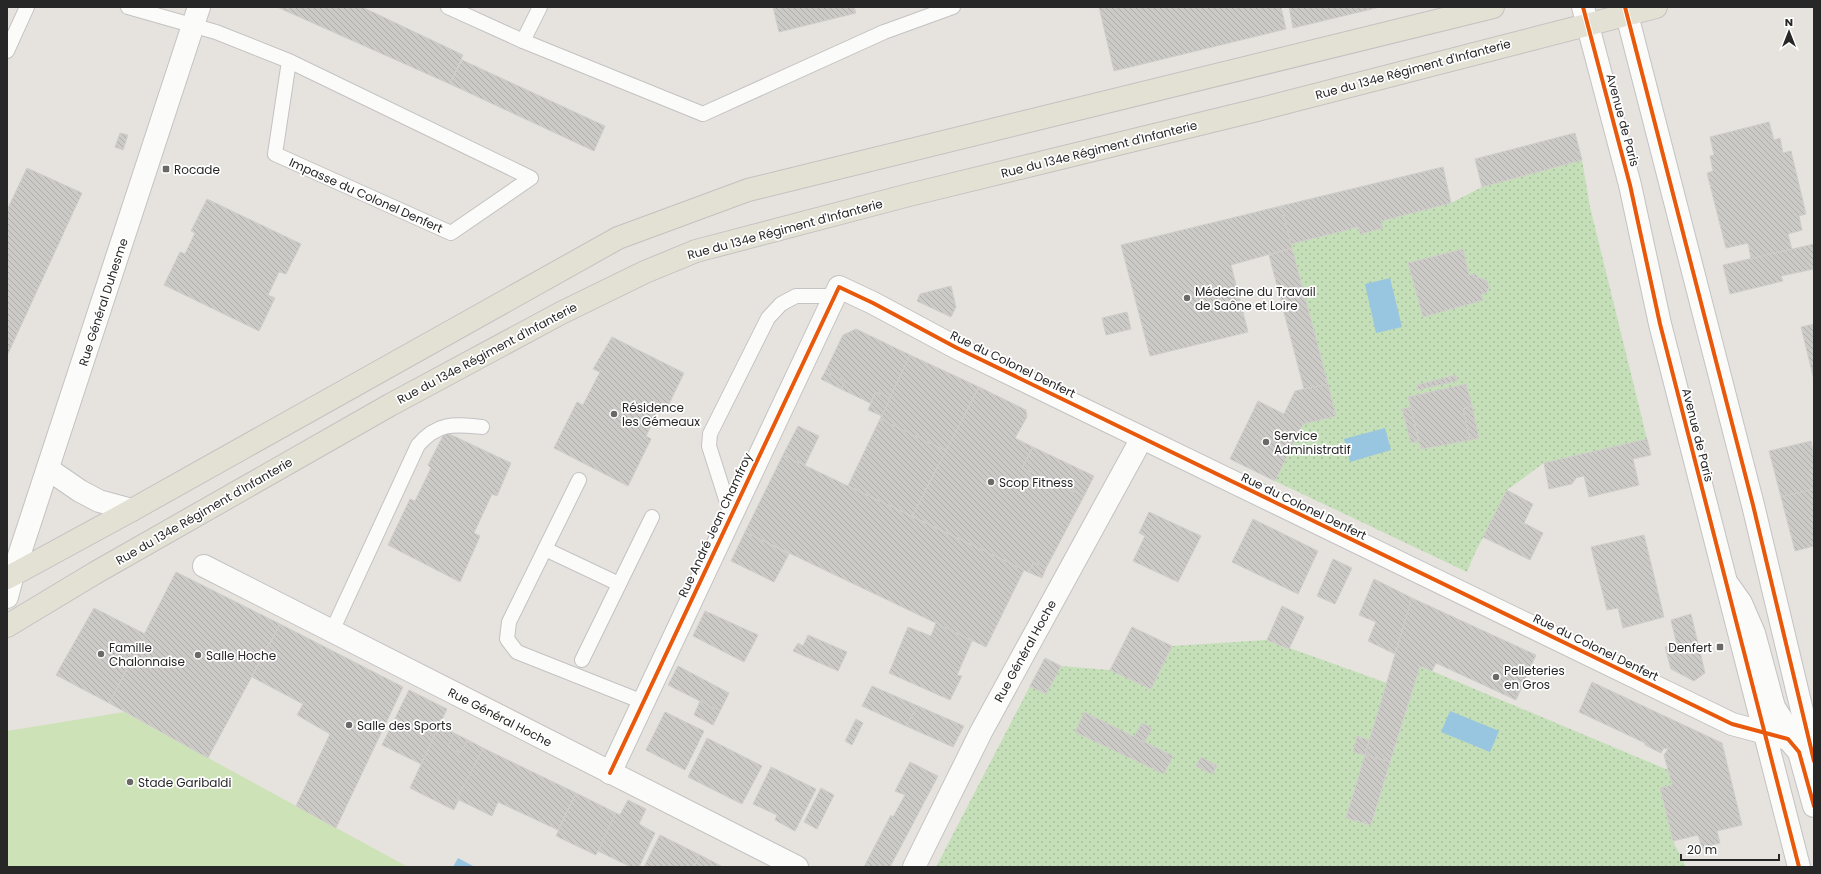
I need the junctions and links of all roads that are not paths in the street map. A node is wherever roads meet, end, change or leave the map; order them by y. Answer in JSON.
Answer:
{"nodes":[{"id":1,"x":27,"y":7,"type":"edge"},
{"id":2,"x":128,"y":7,"type":"edge"},
{"id":3,"x":448,"y":7,"type":"edge"},
{"id":4,"x":540,"y":7,"type":"edge"},
{"id":5,"x":953,"y":7,"type":"edge"},
{"id":6,"x":1494,"y":7,"type":"edge"},
{"id":7,"x":1656,"y":7,"type":"edge"},
{"id":8,"x":467,"y":11,"type":"edge"},
{"id":9,"x":1626,"y":11,"type":"edge"},
{"id":10,"x":196,"y":16,"type":"edge"},
{"id":11,"x":1585,"y":16,"type":"edge"},
{"id":12,"x":523,"y":41,"type":"junction"},
{"id":13,"x":7,"y":51,"type":"edge"},
{"id":14,"x":289,"y":61,"type":"junction"},
{"id":15,"x":836,"y":292,"type":"junction"},
{"id":16,"x":482,"y":427,"type":"dead end"},
{"id":17,"x":1142,"y":438,"type":"junction"},
{"id":18,"x":48,"y":469,"type":"junction"},
{"id":19,"x":579,"y":480,"type":"dead end"},
{"id":20,"x":132,"y":510,"type":"junction"},
{"id":21,"x":731,"y":515,"type":"junction"},
{"id":22,"x":652,"y":516,"type":"dead end"},
{"id":23,"x":545,"y":549,"type":"junction"},
{"id":24,"x":204,"y":566,"type":"dead end"},
{"id":25,"x":10,"y":576,"type":"edge"},
{"id":26,"x":619,"y":584,"type":"junction"},
{"id":27,"x":1727,"y":584,"type":"junction"},
{"id":28,"x":7,"y":597,"type":"edge"},
{"id":29,"x":7,"y":626,"type":"edge"},
{"id":30,"x":332,"y":631,"type":"junction"},
{"id":31,"x":582,"y":660,"type":"dead end"},
{"id":32,"x":643,"y":702,"type":"junction"},
{"id":33,"x":1765,"y":732,"type":"junction"},
{"id":34,"x":1811,"y":736,"type":"edge"},
{"id":35,"x":1814,"y":761,"type":"edge"},
{"id":36,"x":610,"y":773,"type":"junction"},
{"id":37,"x":1814,"y":806,"type":"edge"},
{"id":38,"x":797,"y":867,"type":"edge"},
{"id":39,"x":914,"y":867,"type":"edge"},
{"id":40,"x":1799,"y":867,"type":"edge"}],
"edges":[{"from":1,"to":13,"type":"lane"},
{"from":2,"to":10,"type":"lane","name":"Impasse du Colonel Denfert"},
{"from":3,"to":8,"type":"lane"},
{"from":4,"to":12,"type":"lane"},
{"from":5,"to":12,"type":"lane"},
{"from":6,"to":20,"type":"main road"},
{"from":7,"to":9,"type":"main road","name":"Rue du 134e Régiment d'Infanterie"},
{"from":8,"to":12,"type":"lane"},
{"from":9,"to":11,"type":"main road","name":"Rue du 134e Régiment d'Infanterie"},
{"from":9,"to":34,"type":"street"},
{"from":10,"to":14,"type":"lane","name":"Impasse du Colonel Denfert"},
{"from":10,"to":18,"type":"street","name":"Rue Général Duhesme"},
{"from":11,"to":27,"type":"street","name":"Avenue de Paris"},
{"from":11,"to":29,"type":"main road","name":"Rue du 134e Régiment d'Infanterie"},
{"from":14,"to":14,"type":"lane","name":"Impasse du Colonel Denfert"},
{"from":15,"to":17,"type":"street","name":"Rue du Colonel Denfert"},
{"from":15,"to":21,"type":"street","name":"Rue André Jean Chamfroy"},
{"from":15,"to":21,"type":"lane"},
{"from":16,"to":30,"type":"lane"},
{"from":17,"to":33,"type":"street","name":"Rue du Colonel Denfert"},
{"from":17,"to":39,"type":"street","name":"Rue Général Hoche"},
{"from":18,"to":20,"type":"street"},
{"from":18,"to":25,"type":"street","name":"Rue Général Duhesme"},
{"from":19,"to":23,"type":"lane"},
{"from":20,"to":25,"type":"main road"},
{"from":21,"to":32,"type":"street","name":"Rue André Jean Chamfroy"},
{"from":22,"to":26,"type":"lane"},
{"from":23,"to":26,"type":"lane"},
{"from":23,"to":32,"type":"lane"},
{"from":24,"to":30,"type":"street","name":"Rue Général Hoche"},
{"from":25,"to":28,"type":"street","name":"Rue Général Duhesme"},
{"from":26,"to":31,"type":"lane"},
{"from":27,"to":33,"type":"street","name":"Avenue de Paris"},
{"from":27,"to":34,"type":"street"},
{"from":30,"to":36,"type":"street","name":"Rue Général Hoche"},
{"from":32,"to":36,"type":"street","name":"Rue André Jean Chamfroy"},
{"from":33,"to":37,"type":"street","name":"Rue du Colonel Denfert"},
{"from":33,"to":40,"type":"street","name":"Avenue de Paris"},
{"from":34,"to":35,"type":"street"},
{"from":36,"to":38,"type":"street","name":"Rue Général Hoche"}]}
